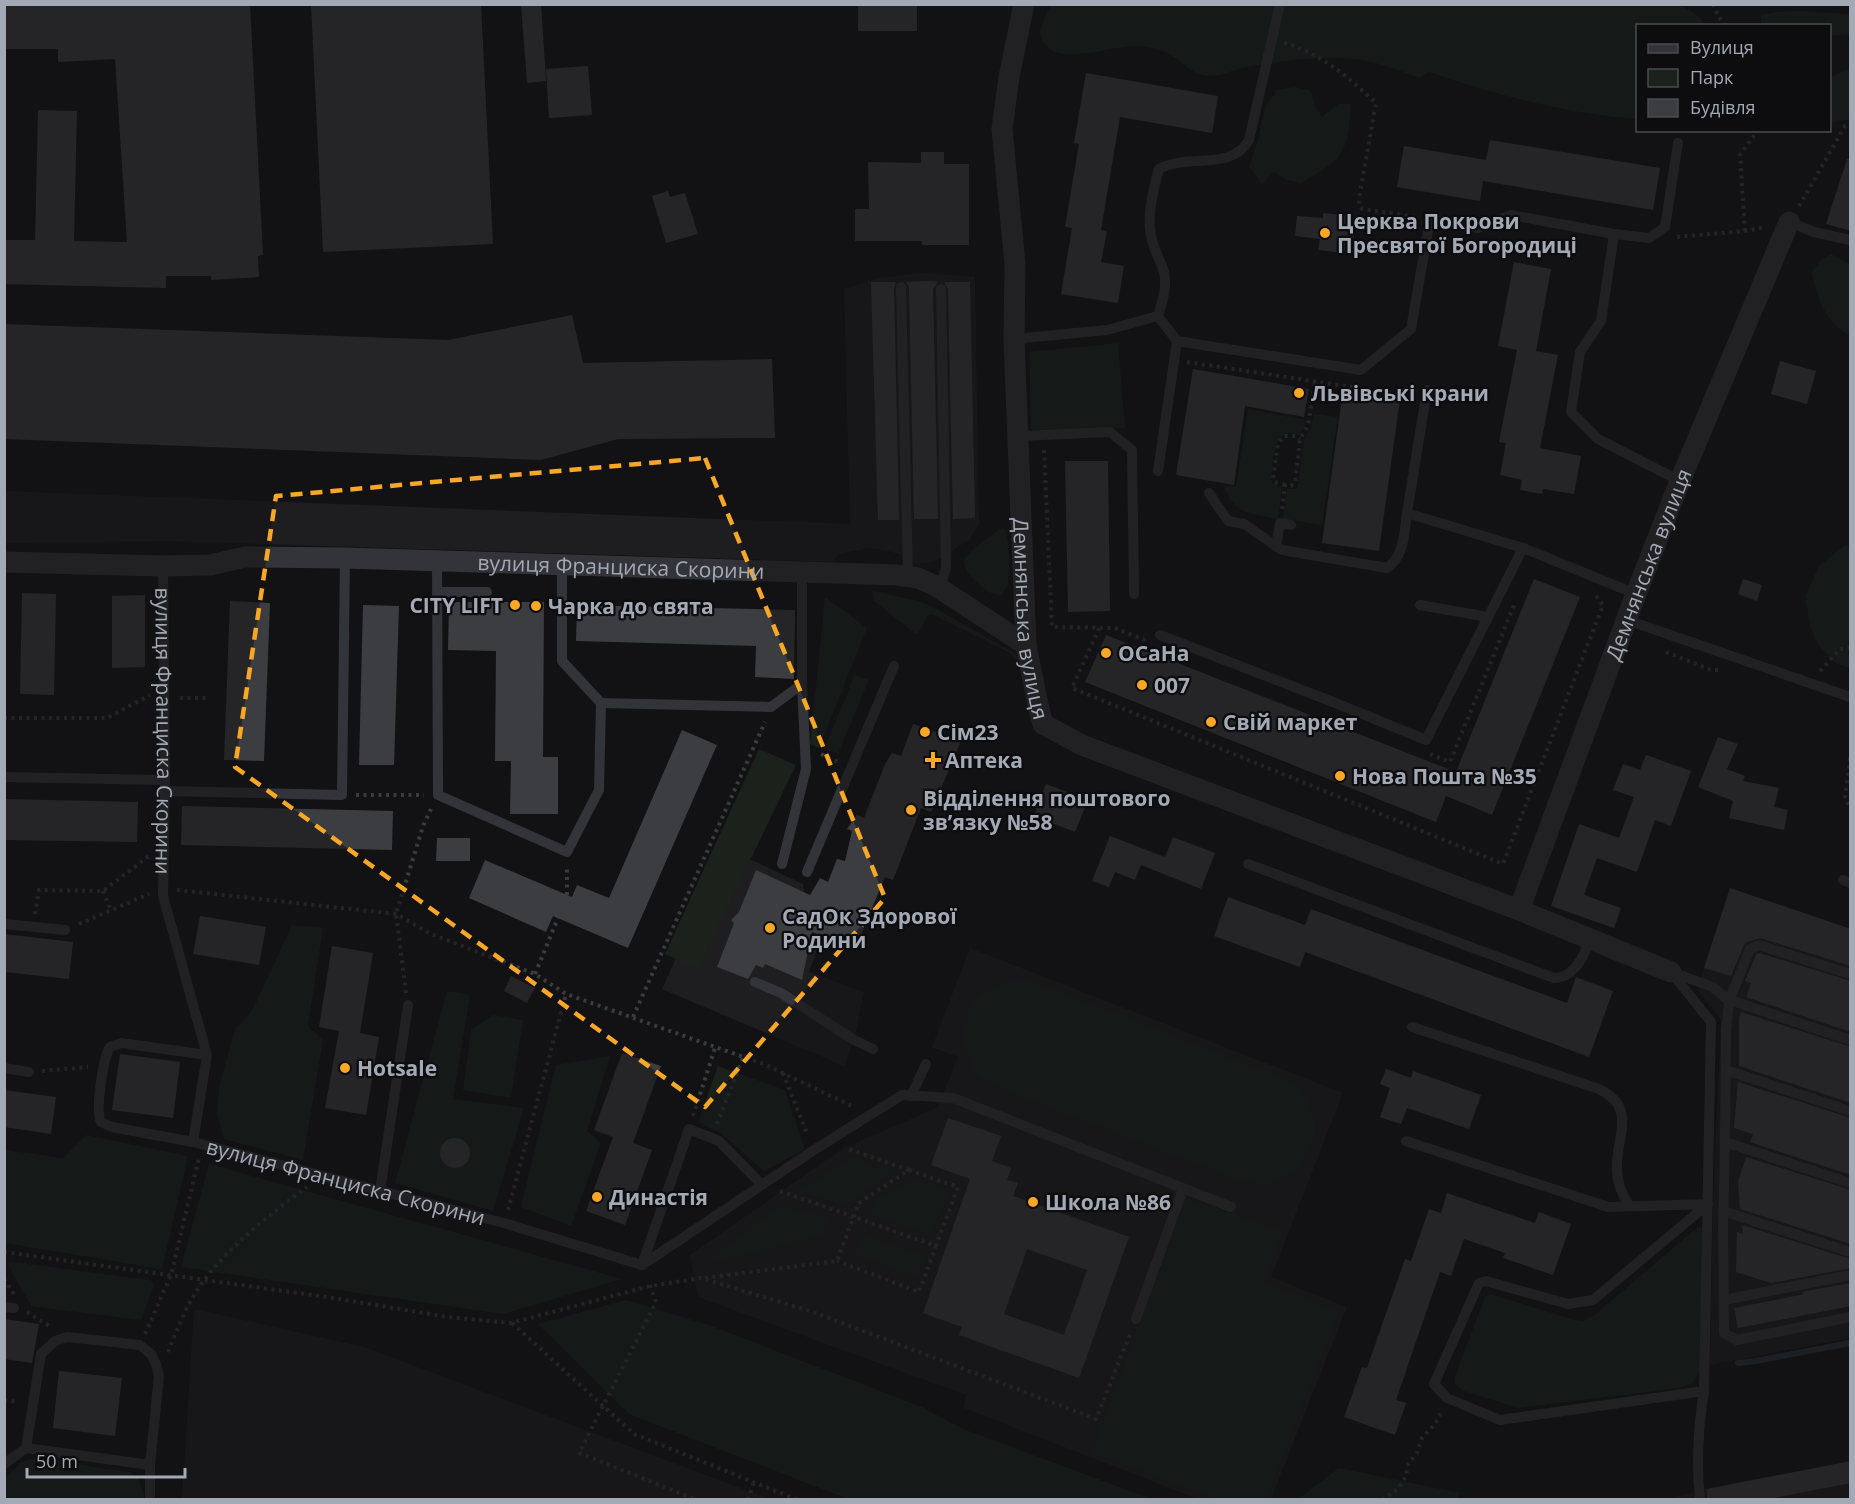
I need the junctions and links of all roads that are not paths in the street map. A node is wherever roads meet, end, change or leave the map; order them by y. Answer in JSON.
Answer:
{"nodes":[{"id":1,"x":1024,"y":4,"type":"edge"},
{"id":2,"x":1280,"y":4,"type":"edge"},
{"id":3,"x":1678,"y":142,"type":"dead end"},
{"id":4,"x":1789,"y":222,"type":"joint"},
{"id":5,"x":1614,"y":234,"type":"junction"},
{"id":6,"x":1851,"y":240,"type":"edge"},
{"id":7,"x":901,"y":287,"type":"dead end"},
{"id":8,"x":941,"y":289,"type":"dead end"},
{"id":9,"x":1158,"y":316,"type":"junction"},
{"id":10,"x":1014,"y":339,"type":"junction"},
{"id":11,"x":1177,"y":341,"type":"junction"},
{"id":12,"x":1426,"y":394,"type":"road end"},
{"id":13,"x":1019,"y":436,"type":"junction"},
{"id":14,"x":1158,"y":471,"type":"dead end"},
{"id":15,"x":1680,"y":481,"type":"junction"},
{"id":16,"x":1209,"y":493,"type":"dead end"},
{"id":17,"x":1407,"y":513,"type":"junction"},
{"id":18,"x":1285,"y":524,"type":"road end"},
{"id":19,"x":1276,"y":546,"type":"junction"},
{"id":20,"x":1523,"y":548,"type":"junction"},
{"id":21,"x":345,"y":558,"type":"junction"},
{"id":22,"x":437,"y":561,"type":"junction"},
{"id":23,"x":4,"y":562,"type":"edge"},
{"id":24,"x":562,"y":564,"type":"junction"},
{"id":25,"x":163,"y":566,"type":"junction"},
{"id":26,"x":802,"y":572,"type":"junction"},
{"id":27,"x":908,"y":576,"type":"junction"},
{"id":28,"x":939,"y":588,"type":"junction"},
{"id":29,"x":436,"y":592,"type":"junction"},
{"id":30,"x":487,"y":592,"type":"dead end"},
{"id":31,"x":1134,"y":594,"type":"dead end"},
{"id":32,"x":1636,"y":594,"type":"junction"},
{"id":33,"x":1420,"y":605,"type":"dead end"},
{"id":34,"x":1488,"y":617,"type":"junction"},
{"id":35,"x":1627,"y":620,"type":"junction"},
{"id":36,"x":1160,"y":635,"type":"dead end"},
{"id":37,"x":1026,"y":645,"type":"junction"},
{"id":38,"x":894,"y":666,"type":"dead end"},
{"id":39,"x":801,"y":684,"type":"junction"},
{"id":40,"x":1851,"y":696,"type":"edge"},
{"id":41,"x":601,"y":703,"type":"junction"},
{"id":42,"x":4,"y":777,"type":"edge"},
{"id":43,"x":165,"y":786,"type":"junction"},
{"id":44,"x":782,"y":864,"type":"dead end"},
{"id":45,"x":1248,"y":864,"type":"dead end"},
{"id":46,"x":807,"y":872,"type":"dead end"},
{"id":47,"x":1519,"y":910,"type":"junction"},
{"id":48,"x":4,"y":924,"type":"edge"},
{"id":49,"x":65,"y":930,"type":"road end"},
{"id":50,"x":1591,"y":939,"type":"junction"},
{"id":51,"x":1671,"y":972,"type":"junction"},
{"id":52,"x":1851,"y":974,"type":"edge"},
{"id":53,"x":755,"y":981,"type":"dead end"},
{"id":54,"x":1728,"y":1000,"type":"junction"},
{"id":55,"x":408,"y":1005,"type":"road end"},
{"id":56,"x":1412,"y":1027,"type":"dead end"},
{"id":57,"x":1851,"y":1040,"type":"edge"},
{"id":58,"x":873,"y":1049,"type":"dead end"},
{"id":59,"x":207,"y":1055,"type":"junction"},
{"id":60,"x":926,"y":1064,"type":"dead end"},
{"id":61,"x":4,"y":1068,"type":"edge"},
{"id":62,"x":1726,"y":1070,"type":"junction"},
{"id":63,"x":29,"y":1072,"type":"road end"},
{"id":64,"x":911,"y":1096,"type":"junction"},
{"id":65,"x":1851,"y":1111,"type":"edge"},
{"id":66,"x":1406,"y":1141,"type":"dead end"},
{"id":67,"x":1725,"y":1142,"type":"junction"},
{"id":68,"x":198,"y":1143,"type":"junction"},
{"id":69,"x":1851,"y":1183,"type":"edge"},
{"id":70,"x":762,"y":1185,"type":"junction"},
{"id":71,"x":1183,"y":1189,"type":"junction"},
{"id":72,"x":380,"y":1191,"type":"junction"},
{"id":73,"x":1708,"y":1204,"type":"junction"},
{"id":74,"x":1630,"y":1206,"type":"junction"},
{"id":75,"x":1231,"y":1207,"type":"dead end"},
{"id":76,"x":1723,"y":1211,"type":"junction"},
{"id":77,"x":1851,"y":1252,"type":"edge"},
{"id":78,"x":642,"y":1265,"type":"junction"},
{"id":79,"x":1851,"y":1275,"type":"edge"},
{"id":80,"x":1724,"y":1300,"type":"junction"},
{"id":81,"x":1851,"y":1317,"type":"edge"},
{"id":82,"x":1136,"y":1319,"type":"road end"},
{"id":83,"x":1704,"y":1391,"type":"junction"},
{"id":84,"x":26,"y":1448,"type":"junction"},
{"id":85,"x":4,"y":1464,"type":"edge"},
{"id":86,"x":150,"y":1464,"type":"junction"},
{"id":87,"x":150,"y":1500,"type":"edge"},
{"id":88,"x":1700,"y":1500,"type":"edge"}],
"edges":[{"from":1,"to":10,"type":"street","name":"Демнянська вулиця"},
{"from":2,"to":9,"type":"lane"},
{"from":3,"to":5,"type":"lane"},
{"from":4,"to":6,"type":"lane"},
{"from":4,"to":15,"type":"street","name":"Демнянська вулиця"},
{"from":5,"to":11,"type":"lane"},
{"from":5,"to":15,"type":"lane"},
{"from":7,"to":27,"type":"lane"},
{"from":8,"to":28,"type":"lane"},
{"from":9,"to":10,"type":"lane"},
{"from":9,"to":11,"type":"lane"},
{"from":10,"to":13,"type":"street","name":"Демнянська вулиця"},
{"from":11,"to":14,"type":"lane"},
{"from":12,"to":17,"type":"lane"},
{"from":13,"to":31,"type":"lane"},
{"from":13,"to":37,"type":"street","name":"Демнянська вулиця"},
{"from":15,"to":32,"type":"street","name":"Демнянська вулиця"},
{"from":16,"to":19,"type":"lane"},
{"from":17,"to":19,"type":"lane"},
{"from":17,"to":20,"type":"lane"},
{"from":18,"to":19,"type":"lane"},
{"from":20,"to":32,"type":"lane"},
{"from":20,"to":34,"type":"lane"},
{"from":21,"to":22,"type":"street","name":"вулиця Франциска Скорини"},
{"from":21,"to":25,"type":"street","name":"вулиця Франциска Скорини"},
{"from":21,"to":43,"type":"lane"},
{"from":22,"to":24,"type":"street","name":"вулиця Франциска Скорини"},
{"from":22,"to":29,"type":"lane"},
{"from":23,"to":25,"type":"street","name":"вулиця Франциска Скорини"},
{"from":24,"to":26,"type":"street","name":"вулиця Франциска Скорини"},
{"from":24,"to":41,"type":"lane"},
{"from":25,"to":43,"type":"lane","name":"вулиця Франциска Скорини"},
{"from":26,"to":27,"type":"street","name":"вулиця Франциска Скорини"},
{"from":26,"to":39,"type":"lane"},
{"from":27,"to":28,"type":"street","name":"вулиця Франциска Скорини"},
{"from":28,"to":37,"type":"street","name":"вулиця Франциска Скорини"},
{"from":29,"to":30,"type":"lane"},
{"from":29,"to":41,"type":"lane"},
{"from":32,"to":35,"type":"street","name":"Демнянська вулиця"},
{"from":33,"to":34,"type":"lane"},
{"from":34,"to":36,"type":"lane"},
{"from":35,"to":40,"type":"lane"},
{"from":35,"to":47,"type":"street","name":"Демнянська вулиця"},
{"from":37,"to":47,"type":"street","name":"Демнянська вулиця"},
{"from":38,"to":46,"type":"lane"},
{"from":39,"to":41,"type":"lane"},
{"from":39,"to":44,"type":"lane"},
{"from":42,"to":43,"type":"lane"},
{"from":43,"to":59,"type":"lane","name":"вулиця Франциска Скорини"},
{"from":45,"to":50,"type":"lane"},
{"from":47,"to":50,"type":"street","name":"Демнянська вулиця"},
{"from":48,"to":49,"type":"lane"},
{"from":50,"to":51,"type":"street","name":"Демнянська вулиця"},
{"from":51,"to":54,"type":"lane"},
{"from":51,"to":73,"type":"lane"},
{"from":52,"to":54,"type":"lane"},
{"from":53,"to":58,"type":"lane"},
{"from":54,"to":57,"type":"lane"},
{"from":54,"to":62,"type":"lane"},
{"from":55,"to":72,"type":"lane"},
{"from":56,"to":74,"type":"lane"},
{"from":59,"to":68,"type":"lane","name":"вулиця Франциска Скорини"},
{"from":59,"to":68,"type":"lane"},
{"from":60,"to":64,"type":"lane"},
{"from":61,"to":63,"type":"lane"},
{"from":62,"to":65,"type":"lane"},
{"from":62,"to":67,"type":"lane"},
{"from":64,"to":70,"type":"lane"},
{"from":64,"to":71,"type":"lane"},
{"from":66,"to":74,"type":"lane"},
{"from":67,"to":69,"type":"lane"},
{"from":67,"to":76,"type":"lane"},
{"from":68,"to":72,"type":"lane","name":"вулиця Франциска Скорини"},
{"from":70,"to":78,"type":"lane"},
{"from":70,"to":78,"type":"lane"},
{"from":71,"to":75,"type":"lane"},
{"from":71,"to":82,"type":"lane"},
{"from":72,"to":78,"type":"lane","name":"вулиця Франциска Скорини"},
{"from":73,"to":74,"type":"lane"},
{"from":73,"to":83,"type":"lane"},
{"from":73,"to":83,"type":"lane"},
{"from":76,"to":77,"type":"lane"},
{"from":76,"to":80,"type":"lane"},
{"from":79,"to":80,"type":"lane"},
{"from":80,"to":81,"type":"lane"},
{"from":83,"to":88,"type":"lane"},
{"from":84,"to":85,"type":"lane"},
{"from":84,"to":86,"type":"lane"},
{"from":84,"to":86,"type":"lane"},
{"from":86,"to":87,"type":"lane"}]}
